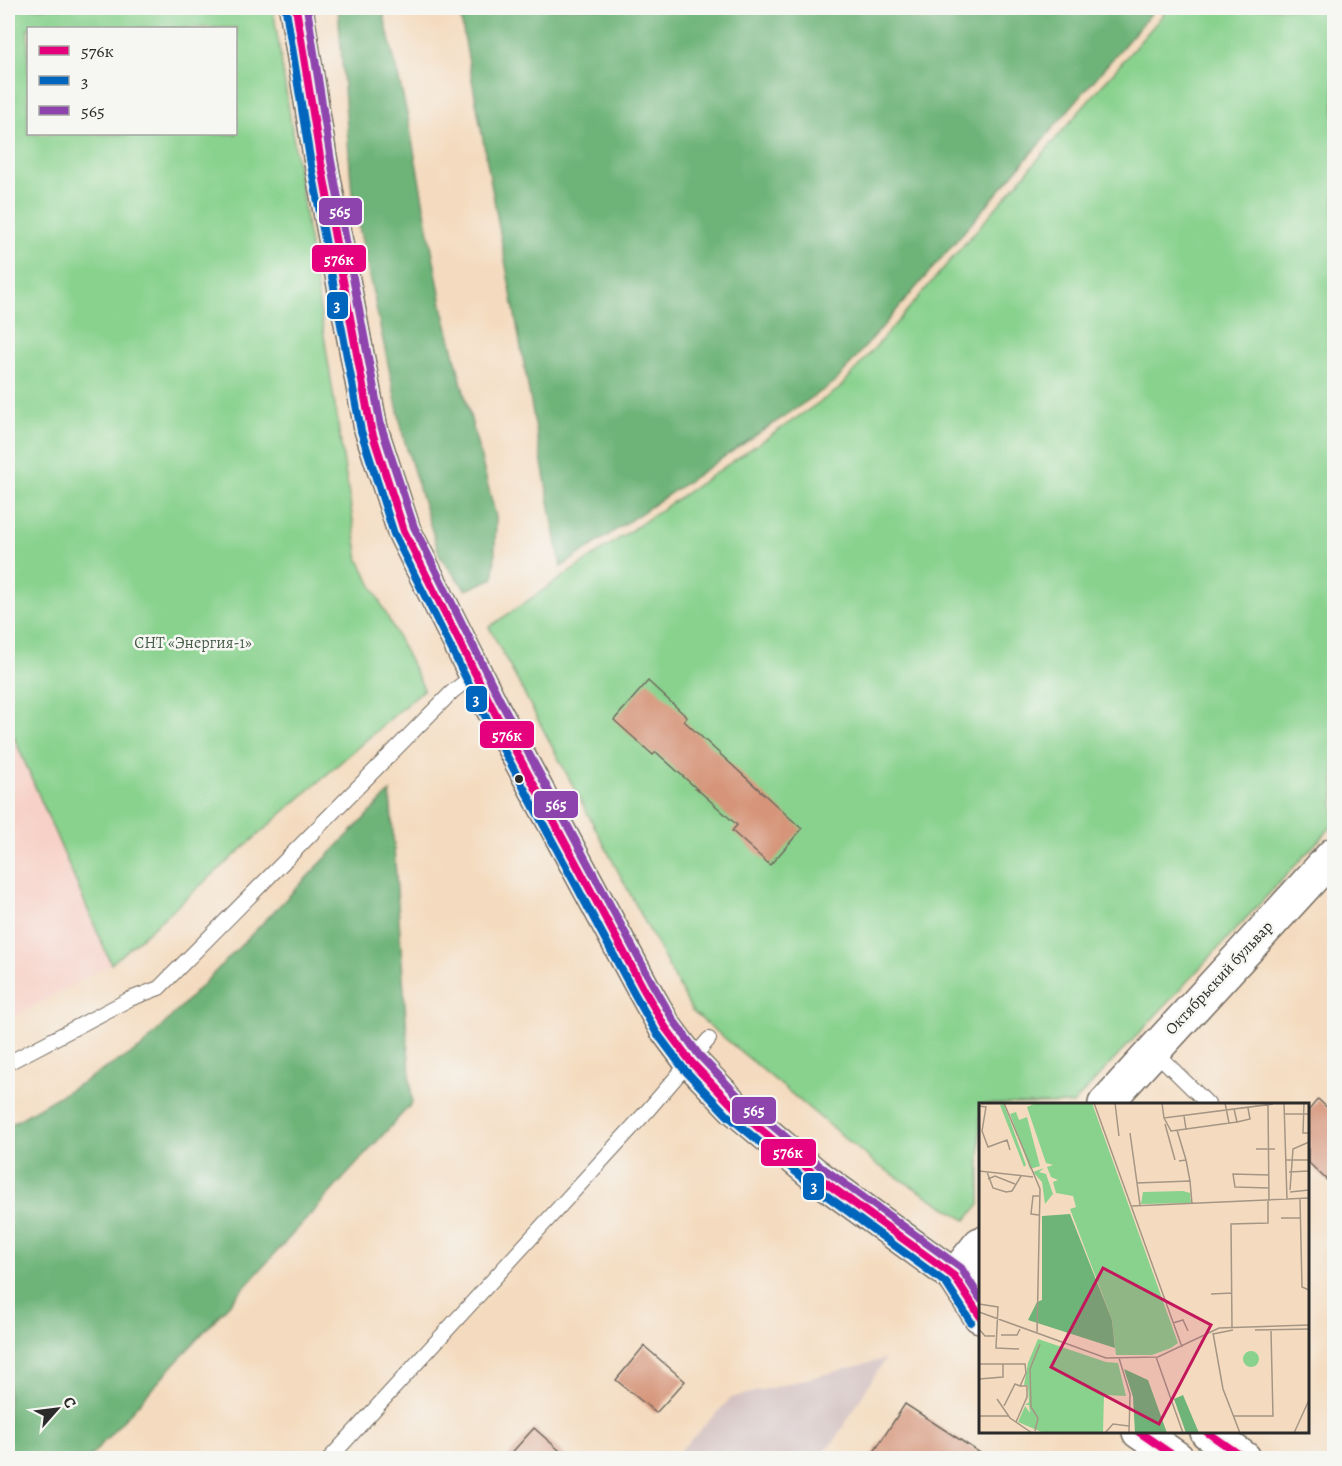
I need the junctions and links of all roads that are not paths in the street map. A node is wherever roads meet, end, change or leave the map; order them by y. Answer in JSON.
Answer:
{"nodes":[{"id":1,"x":296,"y":8,"type":"edge"},
{"id":2,"x":475,"y":674,"type":"junction"},
{"id":3,"x":1335,"y":854,"type":"edge"},
{"id":4,"x":700,"y":1050,"type":"junction"},
{"id":5,"x":1153,"y":1050,"type":"junction"},
{"id":6,"x":8,"y":1063,"type":"edge"},
{"id":7,"x":1107,"y":1103,"type":"edge"},
{"id":8,"x":1207,"y":1103,"type":"edge"},
{"id":9,"x":979,"y":1249,"type":"edge"},
{"id":10,"x":967,"y":1282,"type":"edge"},
{"id":11,"x":979,"y":1311,"type":"edge"},
{"id":12,"x":1142,"y":1433,"type":"edge"},
{"id":13,"x":1210,"y":1433,"type":"edge"},
{"id":14,"x":330,"y":1458,"type":"edge"},
{"id":15,"x":1177,"y":1458,"type":"edge"},
{"id":16,"x":1244,"y":1458,"type":"edge"}],
"edges":[{"from":1,"to":2,"type":"main road"},
{"from":2,"to":4,"type":"main road"},
{"from":2,"to":6,"type":"lane"},
{"from":3,"to":5,"type":"main road","name":"Октябрьский бульвар"},
{"from":4,"to":10,"type":"main road"},
{"from":4,"to":14,"type":"lane"},
{"from":5,"to":7,"type":"main road","name":"Октябрьский бульвар"},
{"from":5,"to":8,"type":"lane"},
{"from":9,"to":10,"type":"main road"},
{"from":10,"to":11,"type":"main road"},
{"from":12,"to":15,"type":"main road"},
{"from":13,"to":16,"type":"main road"}]}
